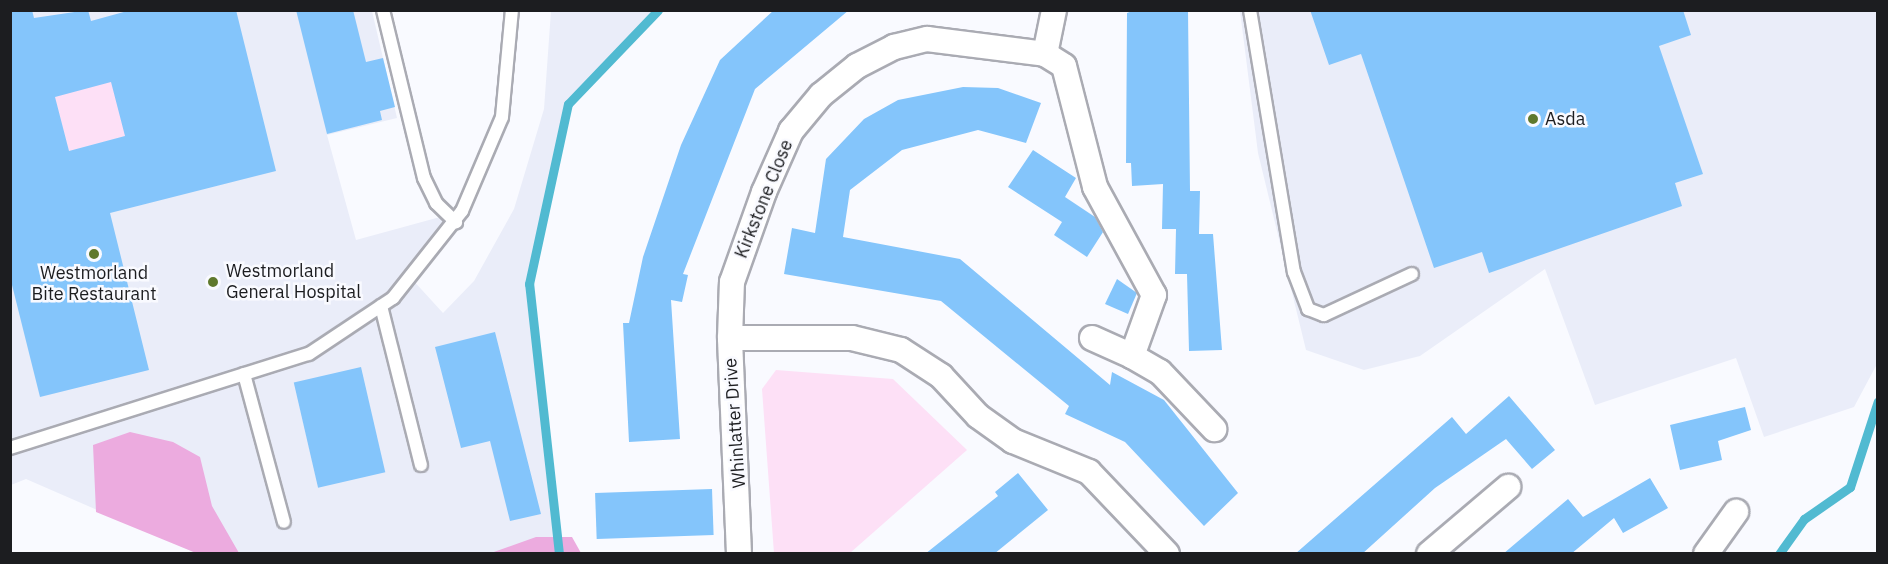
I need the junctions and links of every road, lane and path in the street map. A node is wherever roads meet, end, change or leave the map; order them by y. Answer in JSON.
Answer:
{"nodes":[{"id":1,"x":383,"y":10,"type":"edge"},
{"id":2,"x":512,"y":10,"type":"edge"},
{"id":3,"x":1054,"y":10,"type":"edge"},
{"id":4,"x":1250,"y":10,"type":"edge"},
{"id":5,"x":1045,"y":54,"type":"junction"},
{"id":6,"x":456,"y":222,"type":"junction"},
{"id":7,"x":1412,"y":274,"type":"dead end"},
{"id":8,"x":381,"y":306,"type":"junction"},
{"id":9,"x":730,"y":338,"type":"junction"},
{"id":10,"x":1092,"y":338,"type":"dead end"},
{"id":11,"x":1131,"y":356,"type":"junction"},
{"id":12,"x":244,"y":374,"type":"junction"},
{"id":13,"x":1214,"y":429,"type":"dead end"},
{"id":14,"x":10,"y":448,"type":"edge"},
{"id":15,"x":422,"y":465,"type":"dead end"},
{"id":16,"x":1508,"y":487,"type":"dead end"},
{"id":17,"x":1736,"y":512,"type":"dead end"},
{"id":18,"x":284,"y":522,"type":"dead end"},
{"id":19,"x":739,"y":554,"type":"edge"},
{"id":20,"x":1167,"y":554,"type":"edge"},
{"id":21,"x":1429,"y":554,"type":"edge"},
{"id":22,"x":1706,"y":554,"type":"edge"}],
"edges":[{"from":1,"to":6,"type":"lane"},
{"from":2,"to":6,"type":"lane"},
{"from":3,"to":5,"type":"street"},
{"from":4,"to":7,"type":"lane"},
{"from":5,"to":9,"type":"street","name":"Kirkstone Close"},
{"from":5,"to":11,"type":"street"},
{"from":6,"to":8,"type":"lane"},
{"from":8,"to":12,"type":"lane"},
{"from":8,"to":15,"type":"lane"},
{"from":9,"to":19,"type":"street","name":"Whinlatter Drive"},
{"from":9,"to":20,"type":"street","name":"Whinlatter Drive"},
{"from":10,"to":11,"type":"street"},
{"from":11,"to":13,"type":"street"},
{"from":12,"to":14,"type":"lane"},
{"from":12,"to":18,"type":"lane"},
{"from":16,"to":21,"type":"street"},
{"from":17,"to":22,"type":"street"}]}
